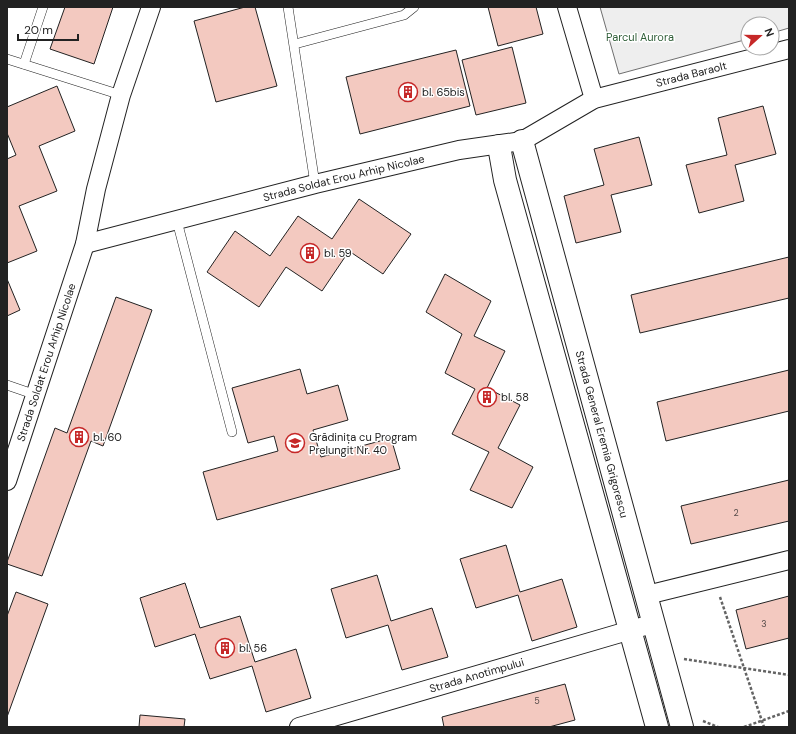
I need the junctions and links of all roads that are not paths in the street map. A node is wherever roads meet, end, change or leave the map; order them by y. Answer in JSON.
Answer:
{"nodes":[{"id":1,"x":43,"y":7,"type":"edge"},
{"id":2,"x":151,"y":7,"type":"edge"},
{"id":3,"x":288,"y":7,"type":"edge"},
{"id":4,"x":414,"y":7,"type":"edge"},
{"id":5,"x":567,"y":7,"type":"edge"},
{"id":6,"x":295,"y":44,"type":"junction"},
{"id":7,"x":789,"y":49,"type":"edge"},
{"id":8,"x":7,"y":59,"type":"edge"},
{"id":9,"x":24,"y":64,"type":"junction"},
{"id":10,"x":121,"y":95,"type":"junction"},
{"id":11,"x":594,"y":99,"type":"junction"},
{"id":12,"x":522,"y":142,"type":"junction"},
{"id":13,"x":499,"y":146,"type":"junction"},
{"id":14,"x":315,"y":184,"type":"junction"},
{"id":15,"x":177,"y":221,"type":"junction"},
{"id":16,"x":85,"y":244,"type":"junction"},
{"id":17,"x":7,"y":385,"type":"edge"},
{"id":18,"x":36,"y":395,"type":"junction"},
{"id":19,"x":232,"y":432,"type":"dead end"},
{"id":20,"x":7,"y":481,"type":"edge"},
{"id":21,"x":789,"y":560,"type":"edge"},
{"id":22,"x":647,"y":595,"type":"junction"},
{"id":23,"x":655,"y":623,"type":"junction"},
{"id":24,"x":630,"y":630,"type":"junction"},
{"id":25,"x":299,"y":727,"type":"edge"},
{"id":26,"x":657,"y":727,"type":"edge"},
{"id":27,"x":682,"y":727,"type":"edge"}],
"edges":[{"from":1,"to":9,"type":"lane"},
{"from":2,"to":10,"type":"street","name":"Strada Soldat Erou Arhip Nicolae"},
{"from":3,"to":6,"type":"lane"},
{"from":4,"to":6,"type":"lane"},
{"from":5,"to":11,"type":"street"},
{"from":6,"to":14,"type":"lane"},
{"from":7,"to":11,"type":"street","name":"Strada Baraolt"},
{"from":8,"to":9,"type":"lane"},
{"from":9,"to":10,"type":"lane"},
{"from":10,"to":16,"type":"street","name":"Strada Soldat Erou Arhip Nicolae"},
{"from":11,"to":12,"type":"street","name":"Strada Soldat Erou Arhip Nicolae"},
{"from":12,"to":13,"type":"street","name":"Strada Soldat Erou Arhip Nicolae"},
{"from":12,"to":22,"type":"street","name":"Strada General Eremia Grigorescu"},
{"from":13,"to":14,"type":"street","name":"Strada Soldat Erou Arhip Nicolae"},
{"from":13,"to":24,"type":"street"},
{"from":14,"to":15,"type":"street","name":"Strada Soldat Erou Arhip Nicolae"},
{"from":15,"to":16,"type":"street","name":"Strada Soldat Erou Arhip Nicolae"},
{"from":15,"to":19,"type":"lane"},
{"from":16,"to":18,"type":"street","name":"Strada Soldat Erou Arhip Nicolae"},
{"from":17,"to":18,"type":"lane"},
{"from":18,"to":20,"type":"street","name":"Strada Soldat Erou Arhip Nicolae"},
{"from":21,"to":22,"type":"street"},
{"from":22,"to":23,"type":"street","name":"Strada General Eremia Grigorescu"},
{"from":23,"to":24,"type":"street","name":"Strada Anotimpului"},
{"from":23,"to":27,"type":"street","name":"Strada General Eremia Grigorescu"},
{"from":24,"to":25,"type":"street","name":"Strada Anotimpului"},
{"from":24,"to":26,"type":"street"}]}
